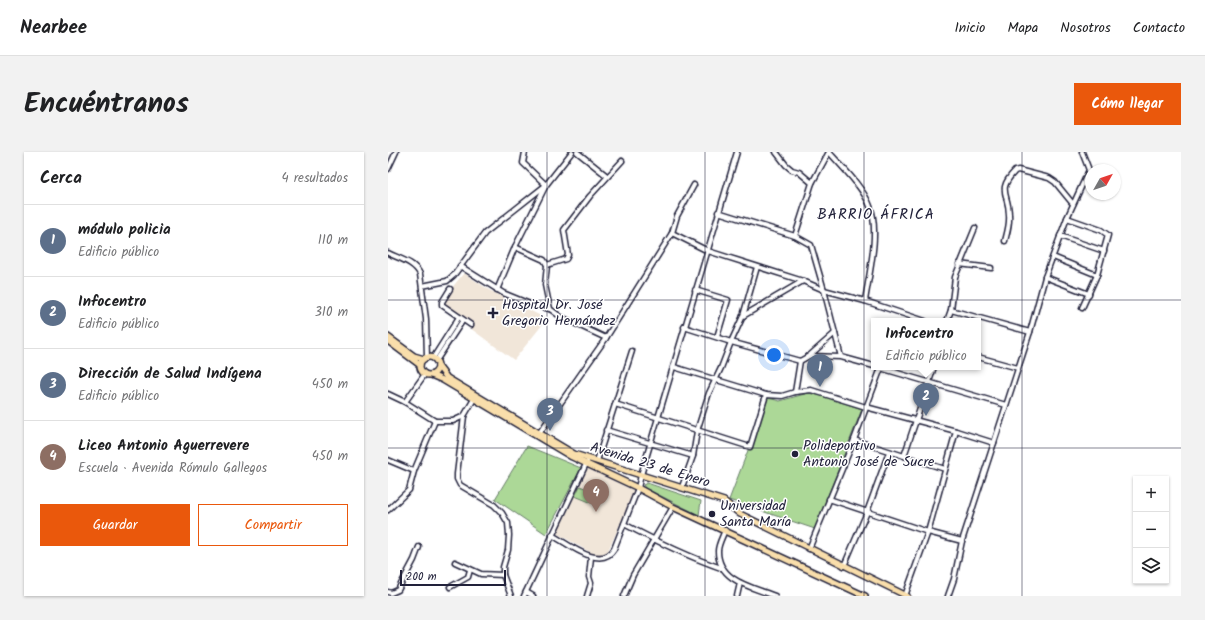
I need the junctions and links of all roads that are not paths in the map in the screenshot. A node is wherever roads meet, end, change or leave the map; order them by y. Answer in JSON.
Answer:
{"nodes":[{"id":1,"x":396,"y":152,"type":"edge"},
{"id":2,"x":525,"y":152,"type":"edge"},
{"id":3,"x":572,"y":152,"type":"edge"},
{"id":4,"x":577,"y":152,"type":"edge"},
{"id":5,"x":737,"y":152,"type":"edge"},
{"id":6,"x":776,"y":152,"type":"edge"},
{"id":7,"x":829,"y":152,"type":"edge"},
{"id":8,"x":1082,"y":152,"type":"edge"},
{"id":9,"x":622,"y":161,"type":"dead end"},
{"id":10,"x":388,"y":169,"type":"edge"},
{"id":11,"x":607,"y":176,"type":"junction"},
{"id":12,"x":812,"y":183,"type":"junction"},
{"id":13,"x":546,"y":185,"type":"junction"},
{"id":14,"x":694,"y":186,"type":"dead end"},
{"id":15,"x":1073,"y":204,"type":"junction"},
{"id":16,"x":718,"y":212,"type":"junction"},
{"id":17,"x":1067,"y":218,"type":"junction"},
{"id":18,"x":975,"y":228,"type":"dead end"},
{"id":19,"x":672,"y":232,"type":"junction"},
{"id":20,"x":795,"y":236,"type":"junction"},
{"id":21,"x":1060,"y":236,"type":"junction"},
{"id":22,"x":1005,"y":241,"type":"dead end"},
{"id":23,"x":515,"y":247,"type":"junction"},
{"id":24,"x":708,"y":251,"type":"junction"},
{"id":25,"x":1104,"y":251,"type":"junction"},
{"id":26,"x":388,"y":253,"type":"edge"},
{"id":27,"x":1053,"y":257,"type":"junction"},
{"id":28,"x":959,"y":264,"type":"junction"},
{"id":29,"x":547,"y":265,"type":"junction"},
{"id":30,"x":460,"y":266,"type":"junction"},
{"id":31,"x":757,"y":267,"type":"junction"},
{"id":32,"x":991,"y":268,"type":"dead end"},
{"id":33,"x":1097,"y":275,"type":"junction"},
{"id":34,"x":1045,"y":277,"type":"junction"},
{"id":35,"x":803,"y":281,"type":"junction"},
{"id":36,"x":422,"y":286,"type":"junction"},
{"id":37,"x":450,"y":289,"type":"dead end"},
{"id":38,"x":497,"y":290,"type":"junction"},
{"id":39,"x":695,"y":290,"type":"junction"},
{"id":40,"x":824,"y":290,"type":"junction"},
{"id":41,"x":1089,"y":294,"type":"junction"},
{"id":42,"x":865,"y":301,"type":"junction"},
{"id":43,"x":1082,"y":308,"type":"dead end"},
{"id":44,"x":550,"y":309,"type":"junction"},
{"id":45,"x":951,"y":310,"type":"junction"},
{"id":46,"x":743,"y":316,"type":"junction"},
{"id":47,"x":461,"y":318,"type":"junction"},
{"id":48,"x":916,"y":318,"type":"edge"},
{"id":49,"x":948,"y":318,"type":"edge"},
{"id":50,"x":980,"y":318,"type":"edge"},
{"id":51,"x":981,"y":318,"type":"edge"},
{"id":52,"x":471,"y":325,"type":"dead end"},
{"id":53,"x":684,"y":327,"type":"junction"},
{"id":54,"x":1030,"y":332,"type":"junction"},
{"id":55,"x":835,"y":334,"type":"junction"},
{"id":56,"x":388,"y":337,"type":"edge"},
{"id":57,"x":717,"y":337,"type":"junction"},
{"id":58,"x":606,"y":338,"type":"junction"},
{"id":59,"x":388,"y":341,"type":"edge"},
{"id":60,"x":731,"y":342,"type":"junction"},
{"id":61,"x":632,"y":351,"type":"dead end"},
{"id":62,"x":809,"y":356,"type":"junction"},
{"id":63,"x":842,"y":357,"type":"junction"},
{"id":64,"x":981,"y":358,"type":"edge"},
{"id":65,"x":431,"y":360,"type":"junction"},
{"id":66,"x":800,"y":361,"type":"junction"},
{"id":67,"x":420,"y":365,"type":"junction"},
{"id":68,"x":871,"y":365,"type":"edge"},
{"id":69,"x":674,"y":367,"type":"junction"},
{"id":70,"x":1018,"y":368,"type":"junction"},
{"id":71,"x":878,"y":370,"type":"edge"},
{"id":72,"x":886,"y":370,"type":"edge"},
{"id":73,"x":933,"y":370,"type":"edge"},
{"id":74,"x":428,"y":375,"type":"junction"},
{"id":75,"x":716,"y":380,"type":"junction"},
{"id":76,"x":929,"y":383,"type":"junction"},
{"id":77,"x":795,"y":392,"type":"junction"},
{"id":78,"x":388,"y":394,"type":"edge"},
{"id":79,"x":766,"y":395,"type":"junction"},
{"id":80,"x":474,"y":398,"type":"junction"},
{"id":81,"x":405,"y":402,"type":"junction"},
{"id":82,"x":615,"y":404,"type":"junction"},
{"id":83,"x":1006,"y":406,"type":"junction"},
{"id":84,"x":866,"y":407,"type":"junction"},
{"id":85,"x":464,"y":416,"type":"junction"},
{"id":86,"x":658,"y":418,"type":"junction"},
{"id":87,"x":435,"y":421,"type":"junction"},
{"id":88,"x":917,"y":421,"type":"junction"},
{"id":89,"x":606,"y":430,"type":"junction"},
{"id":90,"x":697,"y":432,"type":"junction"},
{"id":91,"x":956,"y":432,"type":"junction"},
{"id":92,"x":537,"y":435,"type":"junction"},
{"id":93,"x":854,"y":440,"type":"junction"},
{"id":94,"x":651,"y":444,"type":"junction"},
{"id":95,"x":994,"y":444,"type":"junction"},
{"id":96,"x":889,"y":452,"type":"junction"},
{"id":97,"x":693,"y":456,"type":"junction"},
{"id":98,"x":904,"y":456,"type":"junction"},
{"id":99,"x":388,"y":460,"type":"edge"},
{"id":100,"x":587,"y":461,"type":"junction"},
{"id":101,"x":597,"y":461,"type":"junction"},
{"id":102,"x":945,"y":469,"type":"junction"},
{"id":103,"x":414,"y":471,"type":"junction"},
{"id":104,"x":641,"y":475,"type":"junction"},
{"id":105,"x":638,"y":488,"type":"junction"},
{"id":106,"x":682,"y":488,"type":"junction"},
{"id":107,"x":829,"y":499,"type":"junction"},
{"id":108,"x":673,"y":507,"type":"junction"},
{"id":109,"x":388,"y":510,"type":"edge"},
{"id":110,"x":867,"y":512,"type":"junction"},
{"id":111,"x":624,"y":524,"type":"junction"},
{"id":112,"x":725,"y":530,"type":"junction"},
{"id":113,"x":928,"y":532,"type":"junction"},
{"id":114,"x":552,"y":535,"type":"junction"},
{"id":115,"x":654,"y":540,"type":"junction"},
{"id":116,"x":962,"y":541,"type":"junction"},
{"id":117,"x":419,"y":548,"type":"dead end"},
{"id":118,"x":809,"y":549,"type":"junction"},
{"id":119,"x":591,"y":557,"type":"junction"},
{"id":120,"x":455,"y":562,"type":"dead end"},
{"id":121,"x":844,"y":566,"type":"junction"},
{"id":122,"x":721,"y":568,"type":"junction"},
{"id":123,"x":470,"y":570,"type":"junction"},
{"id":124,"x":503,"y":575,"type":"junction"},
{"id":125,"x":740,"y":583,"type":"junction"},
{"id":126,"x":450,"y":587,"type":"dead end"},
{"id":127,"x":388,"y":592,"type":"edge"},
{"id":128,"x":525,"y":594,"type":"edge"},
{"id":129,"x":511,"y":596,"type":"edge"},
{"id":130,"x":533,"y":596,"type":"edge"},
{"id":131,"x":587,"y":596,"type":"edge"},
{"id":132,"x":624,"y":596,"type":"edge"},
{"id":133,"x":736,"y":596,"type":"edge"},
{"id":134,"x":774,"y":596,"type":"edge"},
{"id":135,"x":865,"y":596,"type":"edge"},
{"id":136,"x":906,"y":596,"type":"edge"},
{"id":137,"x":948,"y":596,"type":"edge"}],
"edges":[{"from":1,"to":10,"type":"street"},
{"from":2,"to":13,"type":"street"},
{"from":3,"to":13,"type":"street"},
{"from":4,"to":11,"type":"street"},
{"from":5,"to":16,"type":"street"},
{"from":6,"to":12,"type":"street"},
{"from":7,"to":12,"type":"street"},
{"from":7,"to":42,"type":"street"},
{"from":8,"to":15,"type":"street"},
{"from":9,"to":11,"type":"street"},
{"from":11,"to":29,"type":"street"},
{"from":12,"to":20,"type":"street"},
{"from":13,"to":23,"type":"street"},
{"from":13,"to":30,"type":"street"},
{"from":14,"to":19,"type":"street"},
{"from":15,"to":17,"type":"street"},
{"from":15,"to":22,"type":"street"},
{"from":16,"to":20,"type":"street"},
{"from":16,"to":24,"type":"street"},
{"from":17,"to":21,"type":"street"},
{"from":17,"to":25,"type":"street"},
{"from":18,"to":28,"type":"street"},
{"from":19,"to":24,"type":"street"},
{"from":19,"to":58,"type":"street"},
{"from":20,"to":40,"type":"street"},
{"from":21,"to":25,"type":"street"},
{"from":21,"to":27,"type":"street"},
{"from":23,"to":29,"type":"street"},
{"from":23,"to":38,"type":"street"},
{"from":24,"to":31,"type":"street"},
{"from":24,"to":39,"type":"street"},
{"from":25,"to":33,"type":"street"},
{"from":26,"to":36,"type":"street"},
{"from":27,"to":33,"type":"street"},
{"from":27,"to":34,"type":"street"},
{"from":28,"to":32,"type":"street"},
{"from":28,"to":45,"type":"street"},
{"from":29,"to":44,"type":"street"},
{"from":30,"to":36,"type":"street"},
{"from":30,"to":38,"type":"street"},
{"from":31,"to":35,"type":"street"},
{"from":31,"to":46,"type":"street"},
{"from":33,"to":41,"type":"street"},
{"from":34,"to":41,"type":"street"},
{"from":34,"to":54,"type":"street"},
{"from":35,"to":40,"type":"street"},
{"from":35,"to":46,"type":"street"},
{"from":36,"to":65,"type":"street"},
{"from":37,"to":47,"type":"street"},
{"from":38,"to":44,"type":"street"},
{"from":39,"to":53,"type":"street"},
{"from":39,"to":57,"type":"street"},
{"from":40,"to":42,"type":"street"},
{"from":40,"to":55,"type":"street"},
{"from":41,"to":43,"type":"street"},
{"from":42,"to":48,"type":"street"},
{"from":44,"to":58,"type":"street"},
{"from":45,"to":49,"type":"street"},
{"from":45,"to":50,"type":"street"},
{"from":46,"to":60,"type":"street"},
{"from":47,"to":52,"type":"street"},
{"from":47,"to":65,"type":"street"},
{"from":51,"to":54,"type":"street"},
{"from":53,"to":57,"type":"street"},
{"from":53,"to":69,"type":"street"},
{"from":54,"to":70,"type":"street"},
{"from":55,"to":62,"type":"street"},
{"from":55,"to":63,"type":"street"},
{"from":56,"to":65,"type":"main road","name":"Avenida 23 de Enero"},
{"from":57,"to":60,"type":"street"},
{"from":58,"to":92,"type":"street"},
{"from":59,"to":67,"type":"main road"},
{"from":60,"to":66,"type":"street"},
{"from":60,"to":75,"type":"street"},
{"from":61,"to":82,"type":"street"},
{"from":62,"to":63,"type":"street"},
{"from":62,"to":66,"type":"street"},
{"from":63,"to":68,"type":"street"},
{"from":64,"to":70,"type":"street"},
{"from":65,"to":67,"type":"main road"},
{"from":65,"to":74,"type":"main road"},
{"from":65,"to":92,"type":"main road","name":"Avenida 23 de Enero"},
{"from":66,"to":77,"type":"street"},
{"from":67,"to":74,"type":"main road"},
{"from":69,"to":75,"type":"street"},
{"from":69,"to":86,"type":"street"},
{"from":70,"to":83,"type":"street"},
{"from":71,"to":84,"type":"street"},
{"from":72,"to":76,"type":"street"},
{"from":73,"to":76,"type":"street"},
{"from":74,"to":80,"type":"main road","name":"Avenida 23 de Enero"},
{"from":74,"to":81,"type":"street"},
{"from":75,"to":79,"type":"street"},
{"from":75,"to":90,"type":"street"},
{"from":76,"to":83,"type":"street"},
{"from":76,"to":88,"type":"street"},
{"from":77,"to":79,"type":"street"},
{"from":77,"to":84,"type":"street"},
{"from":78,"to":81,"type":"street"},
{"from":79,"to":90,"type":"street"},
{"from":80,"to":85,"type":"street"},
{"from":80,"to":92,"type":"main road","name":"Avenida 23 de Enero"},
{"from":81,"to":87,"type":"street"},
{"from":82,"to":86,"type":"street"},
{"from":82,"to":89,"type":"street"},
{"from":83,"to":95,"type":"street"},
{"from":84,"to":88,"type":"street"},
{"from":84,"to":93,"type":"street"},
{"from":85,"to":87,"type":"street"},
{"from":85,"to":124,"type":"street"},
{"from":86,"to":90,"type":"street"},
{"from":86,"to":94,"type":"street"},
{"from":87,"to":103,"type":"street"},
{"from":88,"to":91,"type":"street"},
{"from":88,"to":98,"type":"street"},
{"from":89,"to":94,"type":"street"},
{"from":89,"to":101,"type":"street"},
{"from":90,"to":97,"type":"street"},
{"from":91,"to":95,"type":"street"},
{"from":91,"to":102,"type":"street"},
{"from":92,"to":100,"type":"main road","name":"Avenida 23 de Enero"},
{"from":93,"to":96,"type":"street"},
{"from":93,"to":107,"type":"street"},
{"from":94,"to":97,"type":"street"},
{"from":94,"to":104,"type":"street"},
{"from":95,"to":116,"type":"street"},
{"from":96,"to":98,"type":"street"},
{"from":96,"to":110,"type":"street"},
{"from":97,"to":106,"type":"street"},
{"from":98,"to":102,"type":"street"},
{"from":99,"to":103,"type":"street"},
{"from":100,"to":101,"type":"main road","name":"Avenida 23 de Enero"},
{"from":100,"to":105,"type":"main road","name":"Avenida 23 de Enero"},
{"from":100,"to":114,"type":"street"},
{"from":101,"to":104,"type":"main road","name":"Avenida 23 de Enero"},
{"from":102,"to":113,"type":"street"},
{"from":103,"to":109,"type":"street"},
{"from":104,"to":105,"type":"street"},
{"from":104,"to":106,"type":"main road","name":"Avenida 23 de Enero"},
{"from":105,"to":108,"type":"main road","name":"Avenida 23 de Enero"},
{"from":105,"to":111,"type":"street"},
{"from":106,"to":118,"type":"main road","name":"Avenida 23 de Enero"},
{"from":107,"to":110,"type":"street"},
{"from":107,"to":118,"type":"street"},
{"from":108,"to":112,"type":"main road","name":"Avenida 23 de Enero"},
{"from":108,"to":115,"type":"street"},
{"from":110,"to":113,"type":"street"},
{"from":110,"to":121,"type":"street"},
{"from":111,"to":115,"type":"street"},
{"from":111,"to":119,"type":"street"},
{"from":112,"to":122,"type":"street"},
{"from":112,"to":135,"type":"main road","name":"Avenida 23 de Enero"},
{"from":113,"to":116,"type":"street"},
{"from":113,"to":136,"type":"street"},
{"from":114,"to":119,"type":"street"},
{"from":114,"to":128,"type":"street"},
{"from":115,"to":122,"type":"street"},
{"from":115,"to":132,"type":"street"},
{"from":116,"to":137,"type":"street"},
{"from":117,"to":127,"type":"street"},
{"from":118,"to":121,"type":"main road","name":"Avenida 23 de Enero"},
{"from":119,"to":131,"type":"street"},
{"from":120,"to":123,"type":"street"},
{"from":121,"to":136,"type":"main road","name":"Avenida 23 de Enero"},
{"from":122,"to":125,"type":"street"},
{"from":123,"to":124,"type":"street"},
{"from":123,"to":126,"type":"street"},
{"from":124,"to":129,"type":"street"},
{"from":125,"to":133,"type":"street"},
{"from":125,"to":134,"type":"street"},
{"from":128,"to":130,"type":"street"}]}
